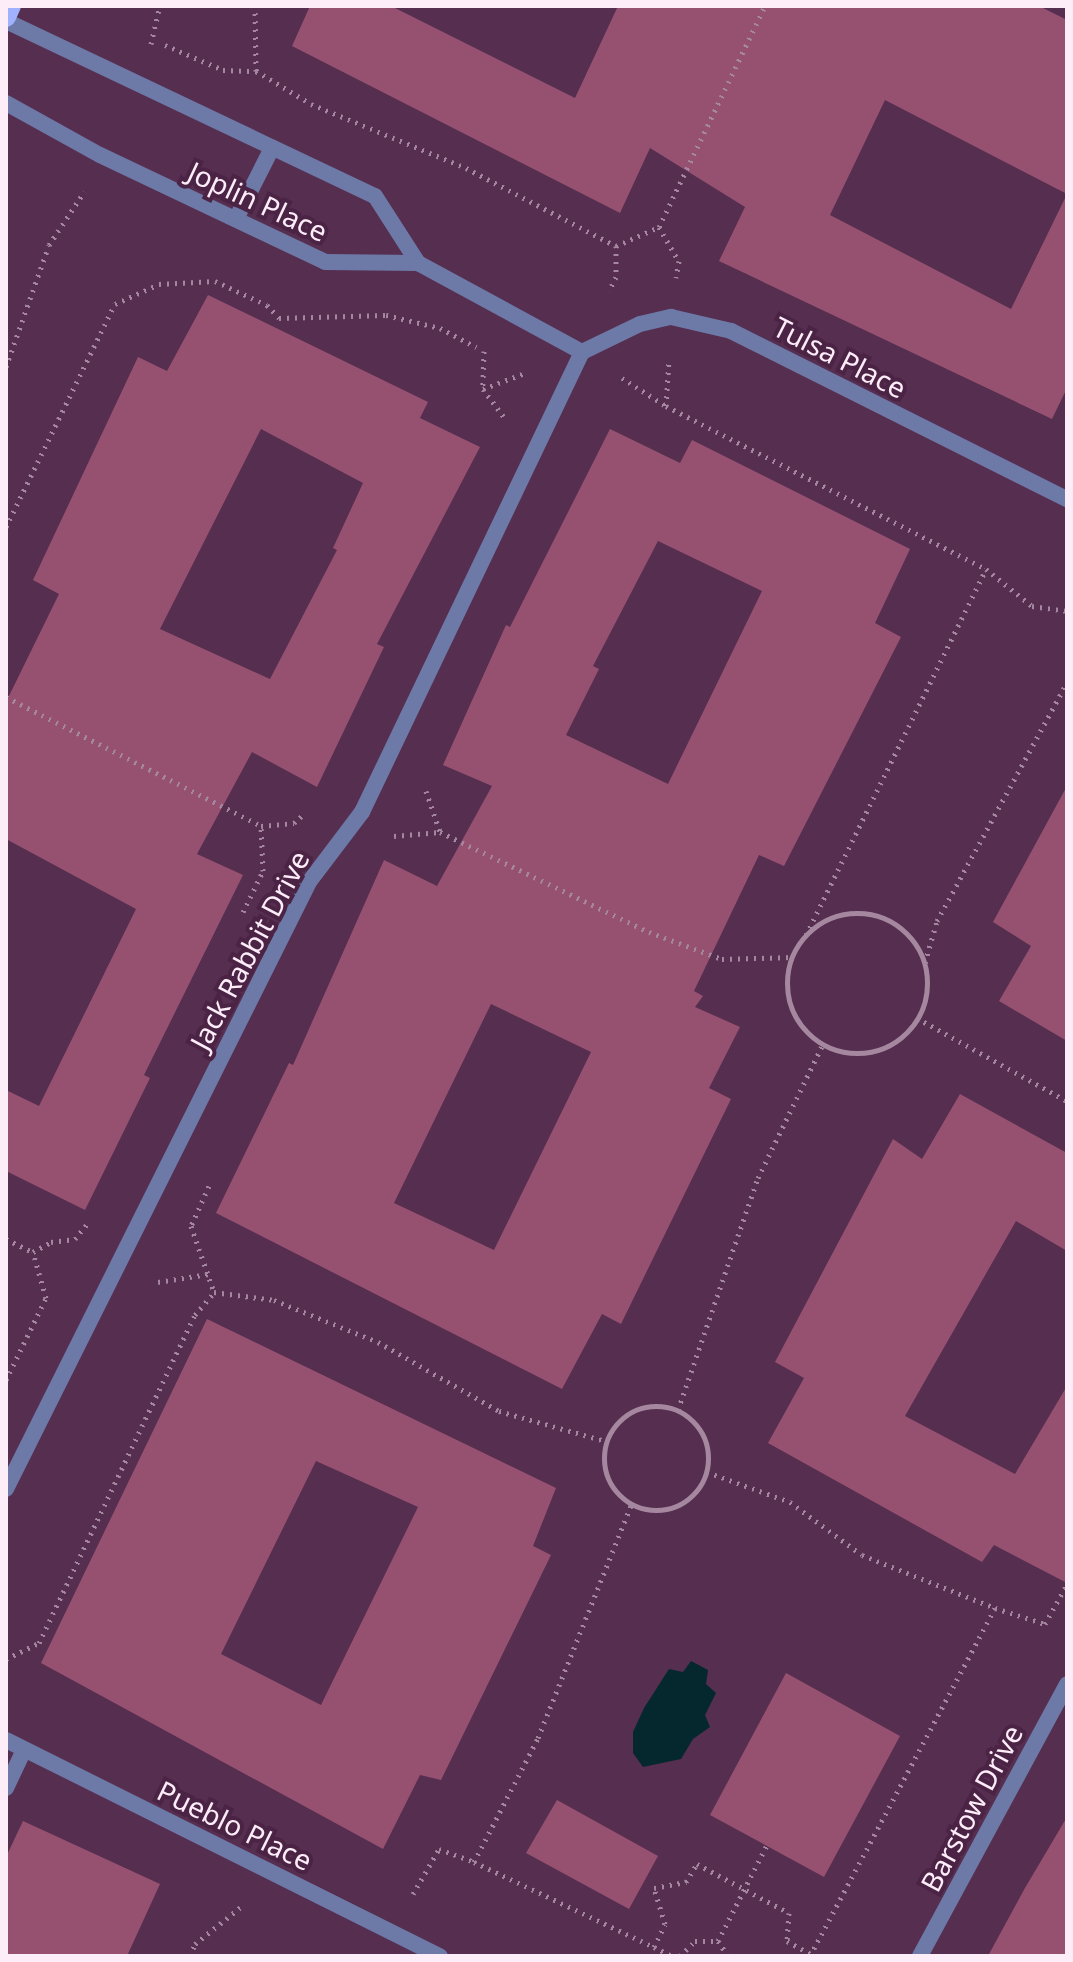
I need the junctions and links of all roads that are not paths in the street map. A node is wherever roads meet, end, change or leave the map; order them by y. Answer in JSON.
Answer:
{"nodes":[{"id":1,"x":11,"y":6,"type":"edge"},
{"id":2,"x":6,"y":19,"type":"edge"},
{"id":3,"x":6,"y":103,"type":"edge"},
{"id":4,"x":272,"y":148,"type":"junction"},
{"id":5,"x":236,"y":219,"type":"junction"},
{"id":6,"x":418,"y":263,"type":"junction"},
{"id":7,"x":582,"y":352,"type":"junction"},
{"id":8,"x":1067,"y":499,"type":"edge"},
{"id":9,"x":6,"y":1489,"type":"edge"},
{"id":10,"x":1067,"y":1684,"type":"edge"},
{"id":11,"x":6,"y":1740,"type":"edge"},
{"id":12,"x":24,"y":1750,"type":"junction"},
{"id":13,"x":6,"y":1788,"type":"edge"},
{"id":14,"x":440,"y":1956,"type":"edge"},
{"id":15,"x":920,"y":1956,"type":"edge"}],
"edges":[{"from":1,"to":2,"type":"main road"},
{"from":2,"to":4,"type":"street"},
{"from":3,"to":5,"type":"street","name":"Joplin Place"},
{"from":4,"to":5,"type":"street"},
{"from":4,"to":6,"type":"street"},
{"from":5,"to":6,"type":"street","name":"Joplin Place"},
{"from":6,"to":7,"type":"street","name":"Joplin Place"},
{"from":7,"to":8,"type":"street","name":"Tulsa Place"},
{"from":7,"to":9,"type":"street","name":"Jack Rabbit Drive"},
{"from":10,"to":15,"type":"street","name":"Barstow Drive"},
{"from":11,"to":12,"type":"street","name":"Pueblo Place"},
{"from":12,"to":13,"type":"street"},
{"from":12,"to":14,"type":"street","name":"Pueblo Place"}]}
